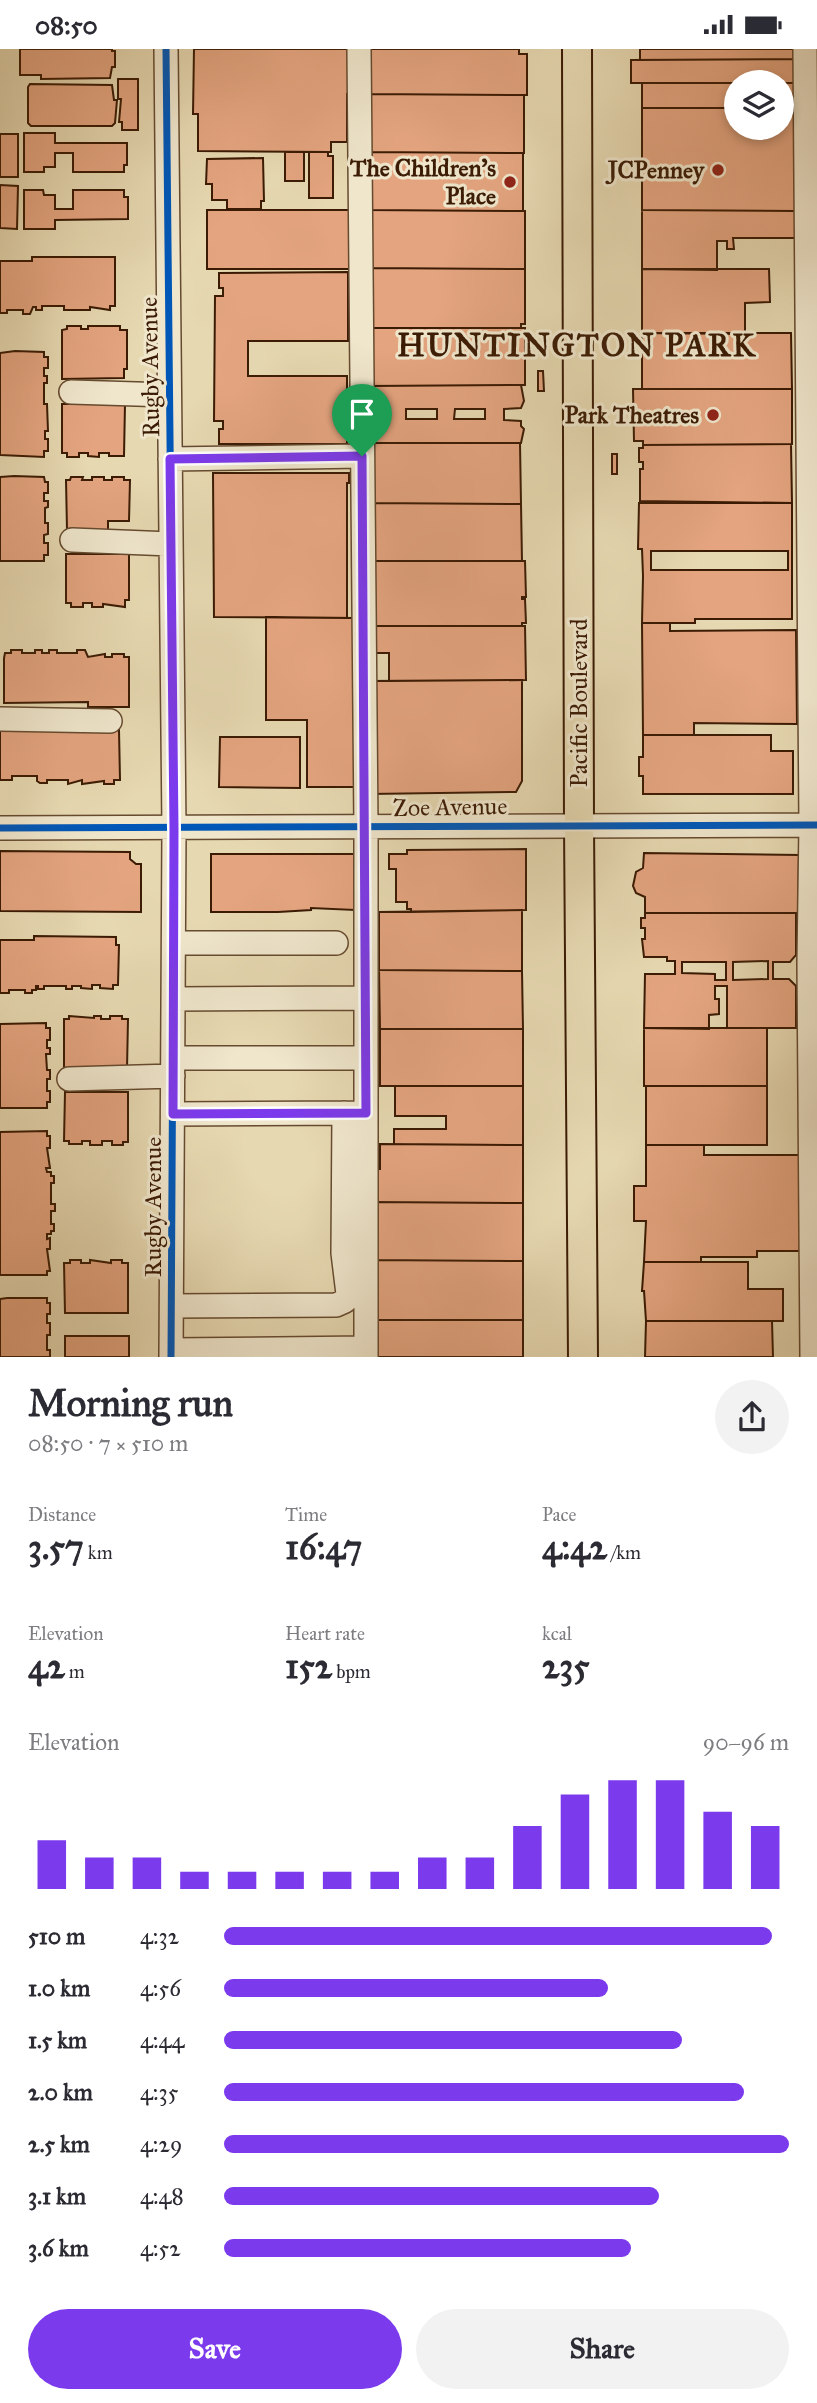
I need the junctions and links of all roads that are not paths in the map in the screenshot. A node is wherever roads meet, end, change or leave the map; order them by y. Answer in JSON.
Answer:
{"nodes":[{"id":1,"x":166,"y":49,"type":"edge"},
{"id":2,"x":359,"y":49,"type":"edge"},
{"id":3,"x":577,"y":49,"type":"edge"},
{"id":4,"x":805,"y":49,"type":"edge"},
{"id":5,"x":71,"y":392,"type":"dead end"},
{"id":6,"x":170,"y":395,"type":"junction"},
{"id":7,"x":362,"y":456,"type":"junction"},
{"id":8,"x":170,"y":459,"type":"junction"},
{"id":9,"x":813,"y":477,"type":"edge"},
{"id":10,"x":72,"y":540,"type":"dead end"},
{"id":11,"x":171,"y":544,"type":"junction"},
{"id":12,"x":813,"y":648,"type":"edge"},
{"id":13,"x":0,"y":719,"type":"edge"},
{"id":14,"x":110,"y":722,"type":"dead end"},
{"id":15,"x":579,"y":825,"type":"junction"},
{"id":16,"x":814,"y":825,"type":"edge"},
{"id":17,"x":366,"y":827,"type":"junction"},
{"id":18,"x":0,"y":828,"type":"edge"},
{"id":19,"x":174,"y":829,"type":"junction"},
{"id":20,"x":174,"y":943,"type":"junction"},
{"id":21,"x":336,"y":943,"type":"dead end"},
{"id":22,"x":813,"y":962,"type":"edge"},
{"id":23,"x":366,"y":998,"type":"junction"},
{"id":24,"x":173,"y":999,"type":"junction"},
{"id":25,"x":366,"y":1058,"type":"junction"},
{"id":26,"x":173,"y":1067,"type":"junction"},
{"id":27,"x":69,"y":1079,"type":"dead end"},
{"id":28,"x":355,"y":1113,"type":"junction"},
{"id":29,"x":173,"y":1114,"type":"junction"},
{"id":30,"x":172,"y":1306,"type":"junction"},
{"id":31,"x":366,"y":1352,"type":"edge"},
{"id":32,"x":171,"y":1353,"type":"edge"},
{"id":33,"x":583,"y":1356,"type":"edge"},
{"id":34,"x":812,"y":1356,"type":"edge"}],
"edges":[{"from":1,"to":6,"type":"street","name":"Rugby Avenue"},
{"from":2,"to":7,"type":"street"},
{"from":3,"to":15,"type":"main road","name":"Pacific Boulevard"},
{"from":4,"to":9,"type":"street"},
{"from":5,"to":6,"type":"street"},
{"from":6,"to":8,"type":"street","name":"Rugby Avenue"},
{"from":7,"to":8,"type":"street"},
{"from":7,"to":17,"type":"street"},
{"from":8,"to":11,"type":"street","name":"Rugby Avenue"},
{"from":9,"to":12,"type":"street"},
{"from":10,"to":11,"type":"street"},
{"from":11,"to":19,"type":"street","name":"Rugby Avenue"},
{"from":12,"to":16,"type":"street"},
{"from":13,"to":14,"type":"street"},
{"from":15,"to":16,"type":"street","name":"Zoe Avenue"},
{"from":15,"to":17,"type":"street","name":"Zoe Avenue"},
{"from":15,"to":33,"type":"main road","name":"Pacific Boulevard"},
{"from":16,"to":22,"type":"street"},
{"from":17,"to":19,"type":"street","name":"Zoe Avenue"},
{"from":17,"to":23,"type":"street"},
{"from":18,"to":19,"type":"street","name":"Zoe Avenue"},
{"from":19,"to":20,"type":"street","name":"Rugby Avenue"},
{"from":20,"to":21,"type":"street"},
{"from":20,"to":24,"type":"street","name":"Rugby Avenue"},
{"from":22,"to":34,"type":"street"},
{"from":23,"to":24,"type":"street"},
{"from":23,"to":25,"type":"street"},
{"from":24,"to":26,"type":"street","name":"Rugby Avenue"},
{"from":25,"to":26,"type":"street"},
{"from":25,"to":28,"type":"street"},
{"from":26,"to":27,"type":"street"},
{"from":26,"to":29,"type":"street","name":"Rugby Avenue"},
{"from":28,"to":29,"type":"street"},
{"from":28,"to":30,"type":"street"},
{"from":28,"to":31,"type":"street"},
{"from":29,"to":30,"type":"street","name":"Rugby Avenue"},
{"from":30,"to":32,"type":"street","name":"Rugby Avenue"},
{"from":31,"to":32,"type":"street"}]}
